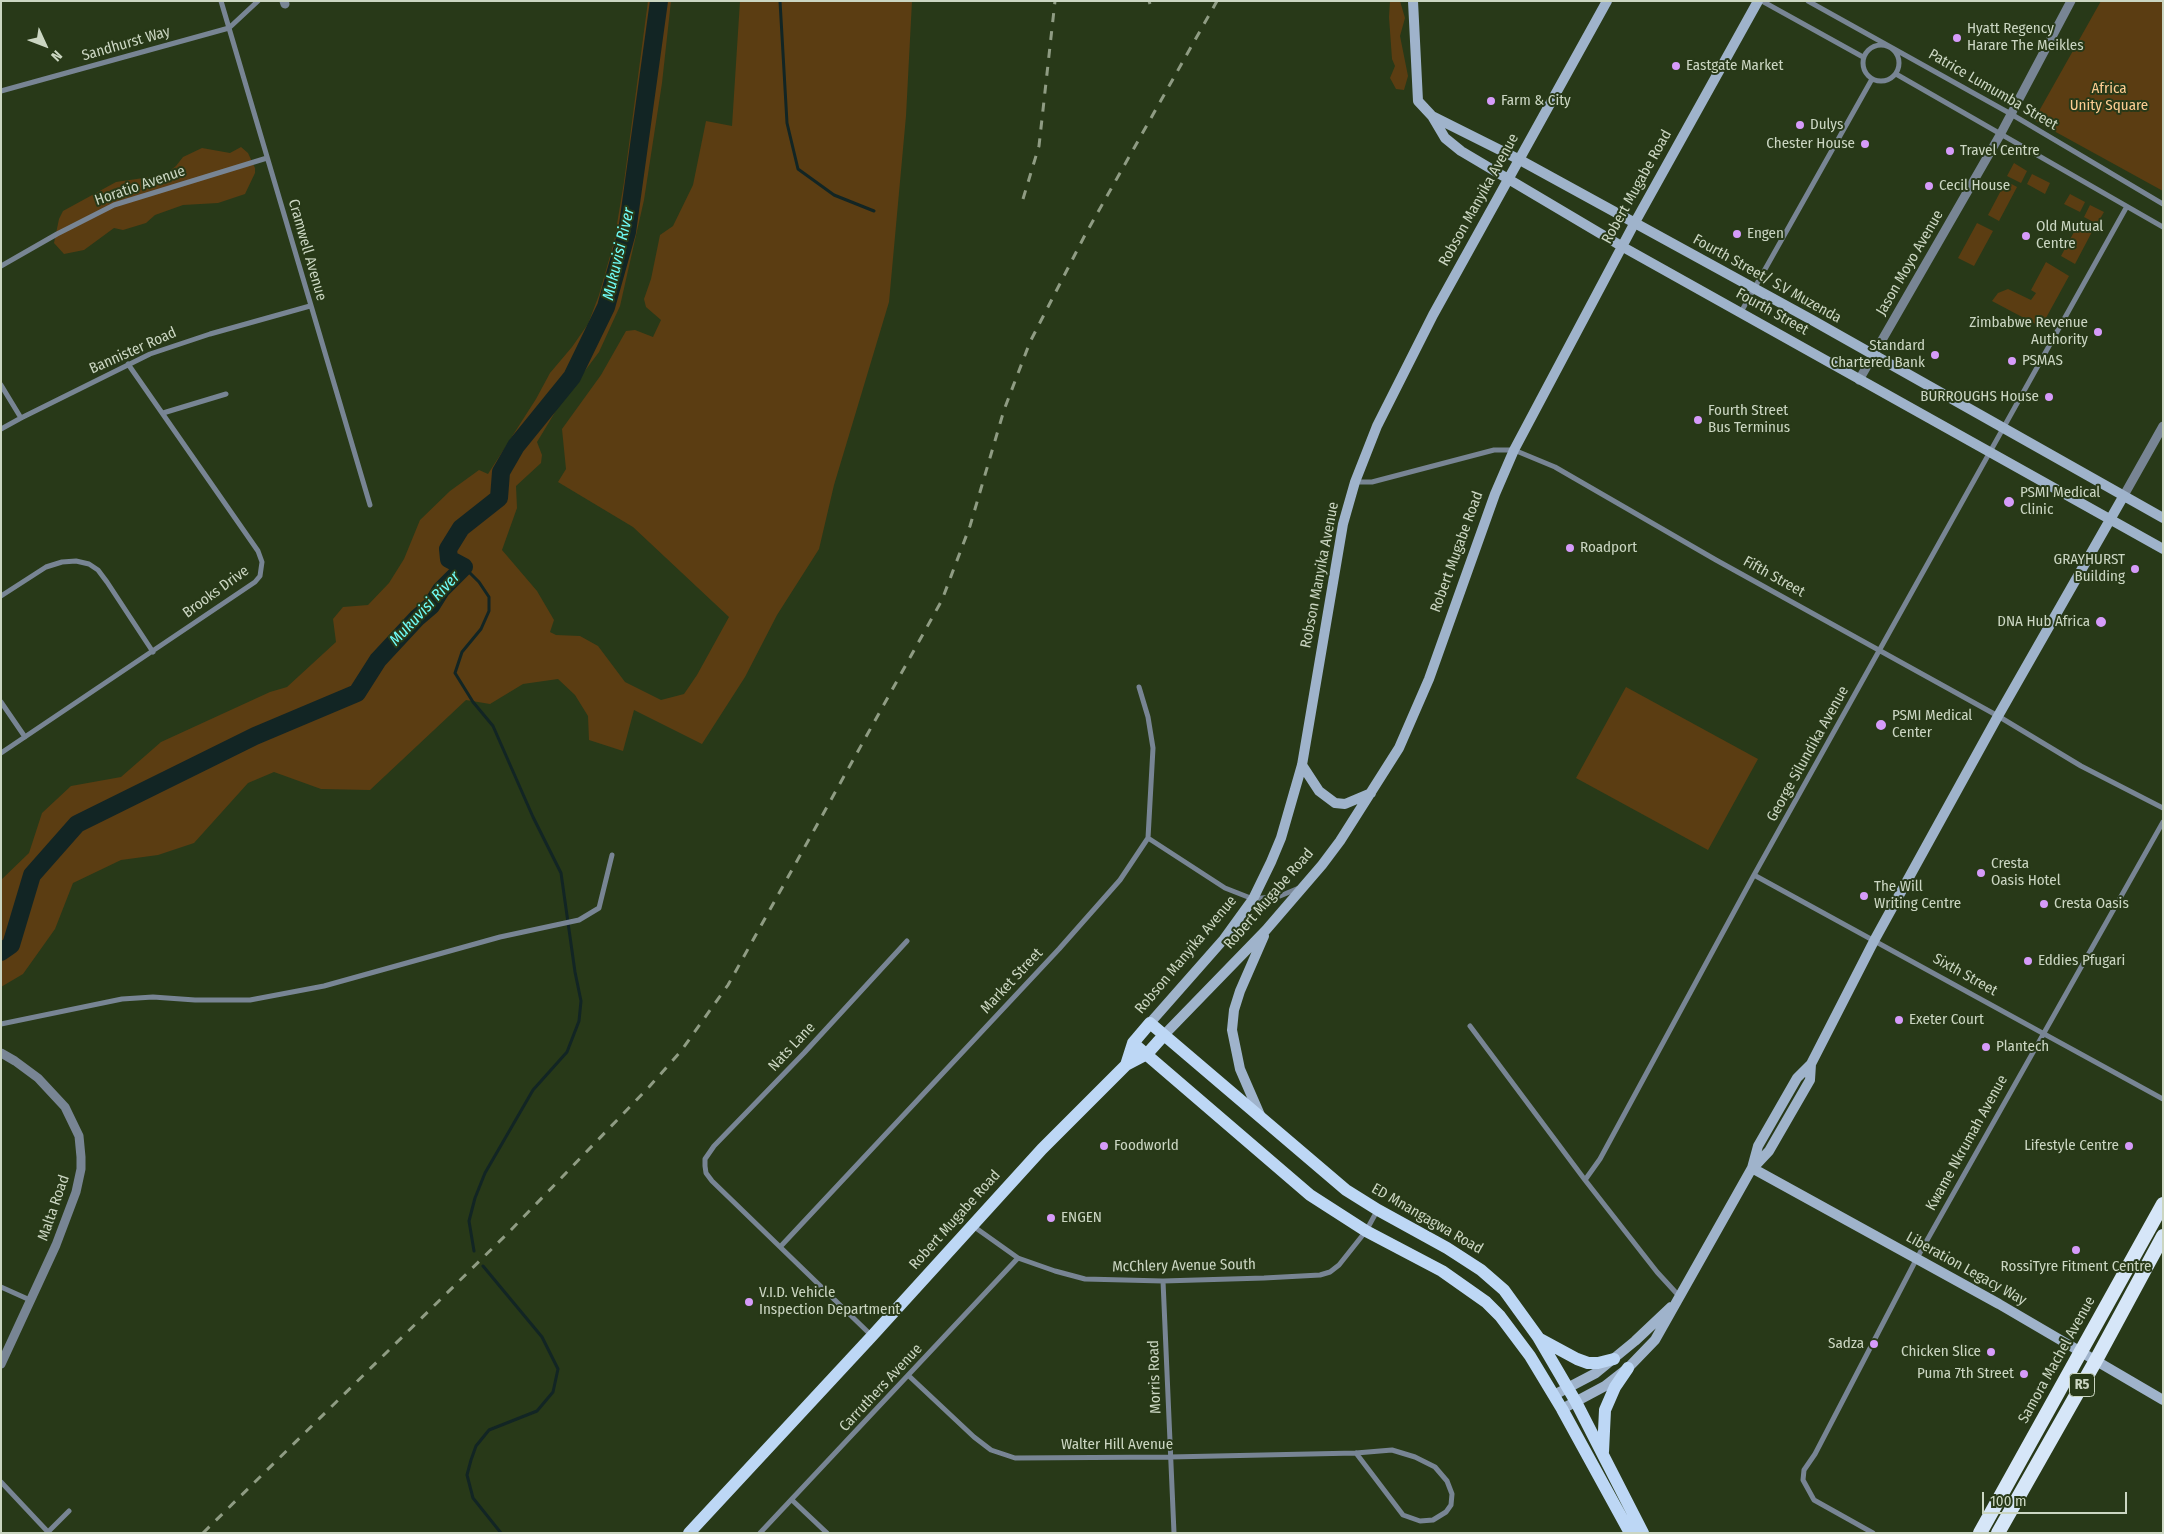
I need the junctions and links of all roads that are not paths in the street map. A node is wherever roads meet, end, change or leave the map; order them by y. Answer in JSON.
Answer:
{"nodes":[{"id":1,"x":222,"y":1,"type":"edge"},
{"id":2,"x":258,"y":1,"type":"edge"},
{"id":3,"x":1414,"y":1,"type":"edge"},
{"id":4,"x":1607,"y":1,"type":"edge"},
{"id":5,"x":1760,"y":1,"type":"edge"},
{"id":6,"x":1808,"y":1,"type":"edge"},
{"id":7,"x":2071,"y":1,"type":"edge"},
{"id":8,"x":229,"y":28,"type":"junction"},
{"id":9,"x":1890,"y":46,"type":"junction"},
{"id":10,"x":1863,"y":57,"type":"junction"},
{"id":11,"x":1896,"y":74,"type":"junction"},
{"id":12,"x":1872,"y":79,"type":"junction"},
{"id":13,"x":1,"y":91,"type":"edge"},
{"id":14,"x":2011,"y":114,"type":"junction"},
{"id":15,"x":1432,"y":116,"type":"junction"},
{"id":16,"x":2000,"y":135,"type":"junction"},
{"id":17,"x":267,"y":158,"type":"junction"},
{"id":18,"x":1520,"y":160,"type":"junction"},
{"id":19,"x":1509,"y":178,"type":"junction"},
{"id":20,"x":2163,"y":204,"type":"edge"},
{"id":21,"x":2126,"y":208,"type":"junction"},
{"id":22,"x":1634,"y":224,"type":"junction"},
{"id":23,"x":2163,"y":227,"type":"edge"},
{"id":24,"x":1623,"y":247,"type":"junction"},
{"id":25,"x":1,"y":266,"type":"edge"},
{"id":26,"x":1754,"y":288,"type":"junction"},
{"id":27,"x":310,"y":306,"type":"junction"},
{"id":28,"x":1741,"y":312,"type":"junction"},
{"id":29,"x":1873,"y":355,"type":"junction"},
{"id":30,"x":128,"y":364,"type":"junction"},
{"id":31,"x":1859,"y":380,"type":"junction"},
{"id":32,"x":1,"y":385,"type":"edge"},
{"id":33,"x":226,"y":394,"type":"dead end"},
{"id":34,"x":163,"y":413,"type":"junction"},
{"id":35,"x":21,"y":418,"type":"junction"},
{"id":36,"x":2163,"y":426,"type":"edge"},
{"id":37,"x":2002,"y":428,"type":"junction"},
{"id":38,"x":1,"y":430,"type":"edge"},
{"id":39,"x":1514,"y":450,"type":"junction"},
{"id":40,"x":1989,"y":451,"type":"junction"},
{"id":41,"x":1355,"y":482,"type":"junction"},
{"id":42,"x":2123,"y":497,"type":"junction"},
{"id":43,"x":370,"y":505,"type":"dead end"},
{"id":44,"x":2163,"y":518,"type":"edge"},
{"id":45,"x":2110,"y":521,"type":"junction"},
{"id":46,"x":2163,"y":549,"type":"edge"},
{"id":47,"x":1,"y":596,"type":"edge"},
{"id":48,"x":1880,"y":651,"type":"junction"},
{"id":49,"x":152,"y":652,"type":"junction"},
{"id":50,"x":1139,"y":687,"type":"dead end"},
{"id":51,"x":1,"y":702,"type":"edge"},
{"id":52,"x":1998,"y":716,"type":"junction"},
{"id":53,"x":25,"y":738,"type":"junction"},
{"id":54,"x":1,"y":753,"type":"edge"},
{"id":55,"x":1302,"y":765,"type":"junction"},
{"id":56,"x":1372,"y":792,"type":"junction"},
{"id":57,"x":2163,"y":808,"type":"edge"},
{"id":58,"x":2163,"y":822,"type":"edge"},
{"id":59,"x":1148,"y":838,"type":"junction"},
{"id":60,"x":612,"y":855,"type":"dead end"},
{"id":61,"x":1754,"y":875,"type":"junction"},
{"id":62,"x":1302,"y":888,"type":"junction"},
{"id":63,"x":1253,"y":899,"type":"junction"},
{"id":64,"x":1266,"y":930,"type":"junction"},
{"id":65,"x":1875,"y":939,"type":"junction"},
{"id":66,"x":907,"y":941,"type":"dead end"},
{"id":67,"x":1,"y":1024,"type":"edge"},
{"id":68,"x":1150,"y":1024,"type":"junction"},
{"id":69,"x":1470,"y":1026,"type":"dead end"},
{"id":70,"x":2043,"y":1034,"type":"junction"},
{"id":71,"x":1164,"y":1035,"type":"junction"},
{"id":72,"x":1133,"y":1043,"type":"junction"},
{"id":73,"x":1,"y":1053,"type":"edge"},
{"id":74,"x":1147,"y":1054,"type":"junction"},
{"id":75,"x":1126,"y":1065,"type":"junction"},
{"id":76,"x":2163,"y":1099,"type":"edge"},
{"id":77,"x":1262,"y":1119,"type":"junction"},
{"id":78,"x":1752,"y":1168,"type":"junction"},
{"id":79,"x":1585,"y":1180,"type":"junction"},
{"id":80,"x":2163,"y":1204,"type":"edge"},
{"id":81,"x":1378,"y":1210,"type":"junction"},
{"id":82,"x":972,"y":1225,"type":"junction"},
{"id":83,"x":1366,"y":1232,"type":"junction"},
{"id":84,"x":2163,"y":1236,"type":"edge"},
{"id":85,"x":781,"y":1246,"type":"junction"},
{"id":86,"x":1018,"y":1258,"type":"junction"},
{"id":87,"x":1916,"y":1258,"type":"junction"},
{"id":88,"x":1164,"y":1281,"type":"junction"},
{"id":89,"x":1,"y":1287,"type":"edge"},
{"id":90,"x":1681,"y":1297,"type":"junction"},
{"id":91,"x":30,"y":1300,"type":"junction"},
{"id":92,"x":872,"y":1336,"type":"junction"},
{"id":93,"x":1538,"y":1338,"type":"junction"},
{"id":94,"x":2079,"y":1352,"type":"junction"},
{"id":95,"x":1614,"y":1359,"type":"junction"},
{"id":96,"x":2095,"y":1362,"type":"junction"},
{"id":97,"x":1,"y":1364,"type":"edge"},
{"id":98,"x":1628,"y":1368,"type":"junction"},
{"id":99,"x":909,"y":1376,"type":"junction"},
{"id":100,"x":1567,"y":1388,"type":"junction"},
{"id":101,"x":1554,"y":1395,"type":"junction"},
{"id":102,"x":2163,"y":1400,"type":"edge"},
{"id":103,"x":1576,"y":1402,"type":"junction"},
{"id":104,"x":1562,"y":1409,"type":"junction"},
{"id":105,"x":1356,"y":1453,"type":"junction"},
{"id":106,"x":1602,"y":1453,"type":"junction"},
{"id":107,"x":1170,"y":1457,"type":"junction"},
{"id":108,"x":1,"y":1482,"type":"edge"},
{"id":109,"x":792,"y":1500,"type":"junction"},
{"id":110,"x":69,"y":1511,"type":"dead end"},
{"id":111,"x":48,"y":1532,"type":"edge"},
{"id":112,"x":689,"y":1533,"type":"edge"},
{"id":113,"x":760,"y":1533,"type":"edge"},
{"id":114,"x":827,"y":1533,"type":"edge"},
{"id":115,"x":1174,"y":1533,"type":"edge"},
{"id":116,"x":1630,"y":1533,"type":"edge"},
{"id":117,"x":1643,"y":1533,"type":"edge"},
{"id":118,"x":1872,"y":1533,"type":"edge"},
{"id":119,"x":1980,"y":1533,"type":"edge"},
{"id":120,"x":1998,"y":1533,"type":"edge"}],
"edges":[{"from":1,"to":8,"type":"street","name":"Cramwell Avenue"},
{"from":2,"to":8,"type":"street"},
{"from":3,"to":15,"type":"main road","name":"Fourth Street"},
{"from":4,"to":18,"type":"main road","name":"Robson Manyika Avenue"},
{"from":5,"to":10,"type":"street"},
{"from":5,"to":22,"type":"main road","name":"Robert Mugabe Road"},
{"from":6,"to":9,"type":"street","name":"Patrice Lumumba Street"},
{"from":7,"to":14,"type":"street","name":"Jason Moyo Avenue"},
{"from":8,"to":13,"type":"street","name":"Sandhurst Way"},
{"from":8,"to":17,"type":"street","name":"Cramwell Avenue"},
{"from":9,"to":10,"type":"street"},
{"from":9,"to":11,"type":"street"},
{"from":9,"to":14,"type":"street","name":"Patrice Lumumba Street"},
{"from":10,"to":12,"type":"street"},
{"from":11,"to":12,"type":"street"},
{"from":11,"to":16,"type":"street"},
{"from":12,"to":26,"type":"street"},
{"from":14,"to":16,"type":"street","name":"Jason Moyo Avenue"},
{"from":14,"to":20,"type":"street","name":"Patrice Lumumba Street"},
{"from":15,"to":18,"type":"main road","name":"Fourth Street/ S.V Muzenda"},
{"from":15,"to":19,"type":"main road","name":"Fourth Street"},
{"from":16,"to":21,"type":"street"},
{"from":16,"to":29,"type":"street","name":"Jason Moyo Avenue"},
{"from":17,"to":25,"type":"street","name":"Horatio Avenue"},
{"from":17,"to":27,"type":"street","name":"Cramwell Avenue"},
{"from":18,"to":19,"type":"main road","name":"Robson Manyika Avenue"},
{"from":18,"to":22,"type":"main road","name":"Fourth Street/ S.V Muzenda"},
{"from":19,"to":24,"type":"main road","name":"Fourth Street"},
{"from":19,"to":41,"type":"main road","name":"Robson Manyika Avenue"},
{"from":21,"to":23,"type":"street"},
{"from":21,"to":37,"type":"street","name":"George Silundika Avenue"},
{"from":22,"to":24,"type":"main road","name":"Robert Mugabe Road"},
{"from":22,"to":26,"type":"main road","name":"Fourth Street/ S.V Muzenda"},
{"from":24,"to":28,"type":"main road","name":"Fourth Street"},
{"from":24,"to":39,"type":"main road","name":"Robert Mugabe Road"},
{"from":26,"to":28,"type":"street"},
{"from":26,"to":29,"type":"main road","name":"Fourth Street/ S.V Muzenda"},
{"from":27,"to":30,"type":"street","name":"Bannister Road"},
{"from":27,"to":43,"type":"street","name":"Cramwell Avenue"},
{"from":28,"to":31,"type":"main road","name":"Fourth Street"},
{"from":29,"to":31,"type":"street","name":"Jason Moyo Avenue"},
{"from":29,"to":37,"type":"main road","name":"Fourth Street/ S.V Muzenda"},
{"from":30,"to":34,"type":"street","name":"Brooks Drive"},
{"from":30,"to":35,"type":"street","name":"Bannister Road"},
{"from":31,"to":40,"type":"main road","name":"Fourth Street"},
{"from":32,"to":35,"type":"street"},
{"from":33,"to":34,"type":"street"},
{"from":34,"to":49,"type":"street","name":"Brooks Drive"},
{"from":35,"to":38,"type":"street","name":"Bannister Road"},
{"from":36,"to":42,"type":"street"},
{"from":37,"to":40,"type":"street","name":"George Silundika Avenue"},
{"from":37,"to":42,"type":"main road","name":"Fourth Street/ S.V Muzenda"},
{"from":39,"to":41,"type":"street","name":"Fifth Street"},
{"from":39,"to":48,"type":"street","name":"Fifth Street"},
{"from":39,"to":56,"type":"main road","name":"Robert Mugabe Road"},
{"from":40,"to":45,"type":"main road","name":"Fourth Street"},
{"from":40,"to":48,"type":"street","name":"George Silundika Avenue"},
{"from":41,"to":55,"type":"main road","name":"Robson Manyika Avenue"},
{"from":42,"to":44,"type":"main road","name":"Fourth Street/ S.V Muzenda"},
{"from":42,"to":45,"type":"main road"},
{"from":45,"to":46,"type":"main road","name":"Fourth Street"},
{"from":45,"to":52,"type":"main road"},
{"from":47,"to":49,"type":"street"},
{"from":48,"to":52,"type":"street","name":"Fifth Street"},
{"from":48,"to":61,"type":"street","name":"George Silundika Avenue"},
{"from":49,"to":53,"type":"street","name":"Brooks Drive"},
{"from":50,"to":59,"type":"street"},
{"from":51,"to":53,"type":"street"},
{"from":52,"to":57,"type":"street","name":"Fifth Street"},
{"from":52,"to":65,"type":"main road"},
{"from":53,"to":54,"type":"street","name":"Brooks Drive"},
{"from":55,"to":56,"type":"main road"},
{"from":55,"to":63,"type":"main road","name":"Robson Manyika Avenue"},
{"from":56,"to":62,"type":"main road","name":"Robert Mugabe Road"},
{"from":58,"to":70,"type":"street","name":"Kwame Nkrumah Avenue"},
{"from":59,"to":63,"type":"street"},
{"from":59,"to":85,"type":"street","name":"Market Street"},
{"from":60,"to":67,"type":"street"},
{"from":61,"to":65,"type":"street","name":"Sixth Street"},
{"from":61,"to":79,"type":"street","name":"George Silundika Avenue"},
{"from":62,"to":63,"type":"street"},
{"from":62,"to":64,"type":"main road","name":"Robert Mugabe Road"},
{"from":63,"to":68,"type":"main road","name":"Robson Manyika Avenue"},
{"from":64,"to":71,"type":"main road","name":"Robert Mugabe Road"},
{"from":64,"to":77,"type":"main road"},
{"from":65,"to":70,"type":"street","name":"Sixth Street"},
{"from":65,"to":78,"type":"main road"},
{"from":66,"to":85,"type":"street","name":"Nats Lane"},
{"from":68,"to":71,"type":"main road","name":"ED Mnangagwa Road"},
{"from":68,"to":72,"type":"main road","name":"Robson Manyika Avenue"},
{"from":69,"to":79,"type":"street"},
{"from":70,"to":76,"type":"street","name":"Sixth Street"},
{"from":70,"to":87,"type":"street","name":"Kwame Nkrumah Avenue"},
{"from":71,"to":74,"type":"main road","name":"Robert Mugabe Road"},
{"from":71,"to":77,"type":"main road","name":"ED Mnangagwa Road"},
{"from":72,"to":74,"type":"main road"},
{"from":72,"to":75,"type":"main road","name":"Robert Mugabe Road"},
{"from":73,"to":91,"type":"street","name":"Malta Road"},
{"from":74,"to":75,"type":"main road","name":"Robert Mugabe Road"},
{"from":74,"to":83,"type":"main road"},
{"from":75,"to":82,"type":"main road","name":"Robert Mugabe Road"},
{"from":77,"to":81,"type":"main road","name":"ED Mnangagwa Road"},
{"from":78,"to":87,"type":"main road","name":"Liberation Legacy Way"},
{"from":78,"to":90,"type":"main road"},
{"from":79,"to":90,"type":"street"},
{"from":80,"to":94,"type":"highway","name":"Samora Machel Avenue","number":"R5"},
{"from":81,"to":83,"type":"street","name":"McChlery Avenue South"},
{"from":81,"to":93,"type":"main road","name":"ED Mnangagwa Road"},
{"from":82,"to":86,"type":"street","name":"McChlery Avenue South"},
{"from":82,"to":92,"type":"main road","name":"Robert Mugabe Road"},
{"from":83,"to":88,"type":"street","name":"McChlery Avenue South"},
{"from":83,"to":101,"type":"main road"},
{"from":84,"to":96,"type":"highway","number":"R5"},
{"from":85,"to":92,"type":"street"},
{"from":86,"to":88,"type":"street","name":"McChlery Avenue South"},
{"from":86,"to":99,"type":"street","name":"Carruthers Avenue"},
{"from":87,"to":94,"type":"main road","name":"Liberation Legacy Way"},
{"from":87,"to":118,"type":"street","name":"Kwame Nkrumah Avenue"},
{"from":88,"to":107,"type":"street","name":"Morris Road"},
{"from":89,"to":91,"type":"street"},
{"from":90,"to":95,"type":"main road"},
{"from":90,"to":98,"type":"main road"},
{"from":91,"to":97,"type":"street","name":"Malta Road"},
{"from":92,"to":112,"type":"main road","name":"Robert Mugabe Road"},
{"from":93,"to":95,"type":"main road"},
{"from":93,"to":100,"type":"main road","name":"ED Mnangagwa Road"},
{"from":94,"to":96,"type":"main road","name":"Liberation Legacy Way"},
{"from":94,"to":119,"type":"highway","name":"Samora Machel Avenue","number":"R5"},
{"from":95,"to":100,"type":"main road"},
{"from":96,"to":102,"type":"main road","name":"Liberation Legacy Way"},
{"from":96,"to":120,"type":"highway","number":"R5"},
{"from":98,"to":103,"type":"main road"},
{"from":98,"to":106,"type":"main road"},
{"from":99,"to":107,"type":"street","name":"Walter Hill Avenue"},
{"from":99,"to":109,"type":"street","name":"Carruthers Avenue"},
{"from":100,"to":101,"type":"main road"},
{"from":100,"to":103,"type":"main road","name":"ED Mnangagwa Road"},
{"from":101,"to":104,"type":"main road"},
{"from":103,"to":104,"type":"main road"},
{"from":103,"to":106,"type":"main road","name":"ED Mnangagwa Road"},
{"from":104,"to":116,"type":"main road"},
{"from":105,"to":105,"type":"street","name":"Walter Hill Avenue"},
{"from":105,"to":107,"type":"street","name":"Walter Hill Avenue"},
{"from":106,"to":117,"type":"main road","name":"ED Mnangagwa Road"},
{"from":107,"to":115,"type":"street","name":"Morris Road"},
{"from":108,"to":111,"type":"street"},
{"from":109,"to":113,"type":"street","name":"Carruthers Avenue"},
{"from":109,"to":114,"type":"street"},
{"from":110,"to":111,"type":"street"}]}
